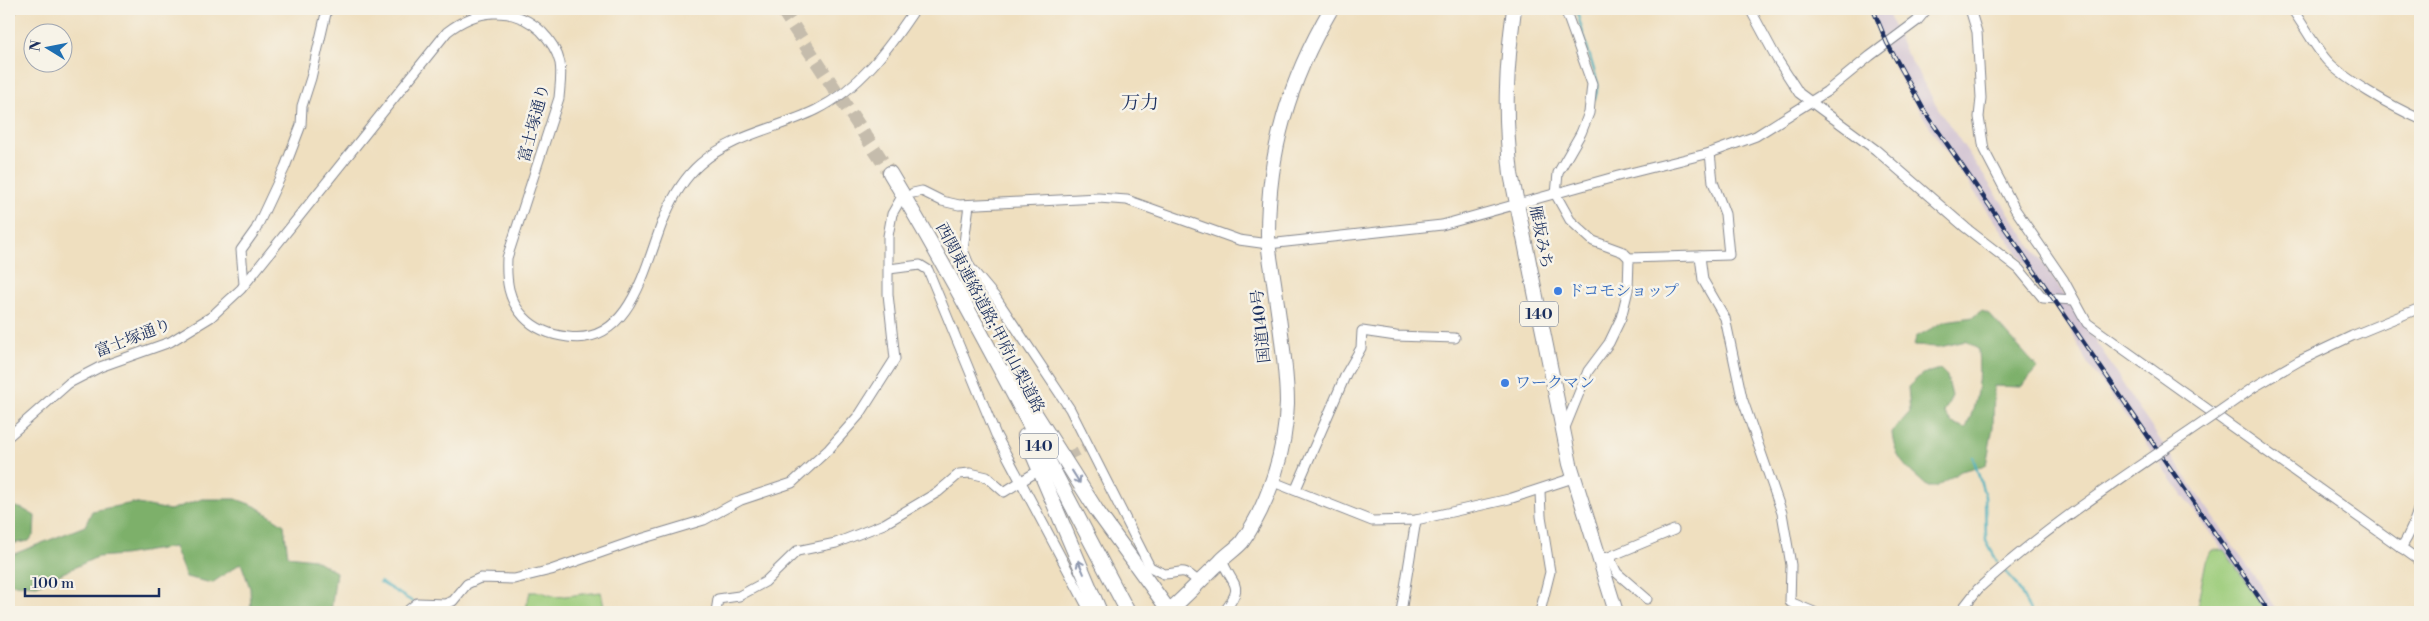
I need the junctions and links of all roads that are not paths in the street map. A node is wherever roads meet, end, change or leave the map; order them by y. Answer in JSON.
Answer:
{"nodes":[{"id":1,"x":11,"y":9,"type":"edge"},
{"id":2,"x":327,"y":9,"type":"edge"},
{"id":3,"x":915,"y":9,"type":"edge"},
{"id":4,"x":1331,"y":9,"type":"edge"},
{"id":5,"x":1514,"y":9,"type":"edge"},
{"id":6,"x":1565,"y":9,"type":"edge"},
{"id":7,"x":1750,"y":9,"type":"edge"},
{"id":8,"x":1926,"y":9,"type":"edge"},
{"id":9,"x":1970,"y":9,"type":"edge"},
{"id":10,"x":2292,"y":9,"type":"edge"},
{"id":11,"x":9,"y":15,"type":"edge"},
{"id":12,"x":1811,"y":102,"type":"junction"},
{"id":13,"x":2420,"y":119,"type":"edge"},
{"id":14,"x":1710,"y":153,"type":"junction"},
{"id":15,"x":890,"y":173,"type":"tunnel mouth"},
{"id":16,"x":912,"y":193,"type":"dead end"},
{"id":17,"x":1556,"y":195,"type":"junction"},
{"id":18,"x":900,"y":200,"type":"dead end"},
{"id":19,"x":969,"y":204,"type":"junction"},
{"id":20,"x":1517,"y":206,"type":"junction"},
{"id":21,"x":1268,"y":244,"type":"junction"},
{"id":22,"x":1700,"y":256,"type":"junction"},
{"id":23,"x":1629,"y":258,"type":"junction"},
{"id":24,"x":888,"y":269,"type":"junction"},
{"id":25,"x":244,"y":284,"type":"junction"},
{"id":26,"x":2074,"y":300,"type":"junction"},
{"id":27,"x":965,"y":302,"type":"junction"},
{"id":28,"x":2420,"y":308,"type":"edge"},
{"id":29,"x":1455,"y":338,"type":"dead end"},
{"id":30,"x":989,"y":351,"type":"junction"},
{"id":31,"x":1563,"y":432,"type":"junction"},
{"id":32,"x":9,"y":436,"type":"edge"},
{"id":33,"x":1033,"y":474,"type":"dead end"},
{"id":34,"x":1573,"y":478,"type":"junction"},
{"id":35,"x":1271,"y":481,"type":"junction"},
{"id":36,"x":1020,"y":482,"type":"junction"},
{"id":37,"x":1296,"y":489,"type":"junction"},
{"id":38,"x":1540,"y":490,"type":"junction"},
{"id":39,"x":2420,"y":502,"type":"edge"},
{"id":40,"x":1416,"y":520,"type":"junction"},
{"id":41,"x":1674,"y":530,"type":"dead end"},
{"id":42,"x":2401,"y":548,"type":"junction"},
{"id":43,"x":1604,"y":559,"type":"junction"},
{"id":44,"x":1222,"y":560,"type":"junction"},
{"id":45,"x":2420,"y":561,"type":"edge"},
{"id":46,"x":1200,"y":582,"type":"junction"},
{"id":47,"x":1647,"y":599,"type":"dead end"},
{"id":48,"x":406,"y":612,"type":"edge"},
{"id":49,"x":716,"y":612,"type":"edge"},
{"id":50,"x":1090,"y":612,"type":"edge"},
{"id":51,"x":1100,"y":612,"type":"edge"},
{"id":52,"x":1128,"y":612,"type":"edge"},
{"id":53,"x":1169,"y":612,"type":"edge"},
{"id":54,"x":1224,"y":612,"type":"edge"},
{"id":55,"x":1401,"y":612,"type":"edge"},
{"id":56,"x":1540,"y":612,"type":"edge"},
{"id":57,"x":1616,"y":612,"type":"edge"},
{"id":58,"x":1814,"y":612,"type":"edge"},
{"id":59,"x":1960,"y":612,"type":"edge"}],
"edges":[{"from":1,"to":11,"type":"street"},
{"from":2,"to":25,"type":"street"},
{"from":3,"to":25,"type":"street","name":"富士塚通り"},
{"from":4,"to":21,"type":"highway","name":"国道140号"},
{"from":5,"to":20,"type":"highway","name":"雁坂みち","number":"140"},
{"from":6,"to":17,"type":"street"},
{"from":7,"to":12,"type":"street"},
{"from":8,"to":12,"type":"street"},
{"from":9,"to":26,"type":"street"},
{"from":10,"to":13,"type":"street"},
{"from":12,"to":14,"type":"street"},
{"from":12,"to":26,"type":"street"},
{"from":14,"to":17,"type":"street"},
{"from":14,"to":22,"type":"street"},
{"from":15,"to":27,"type":"highway","name":"西関東連絡道路;甲府山梨道路","number":"140"},
{"from":16,"to":19,"type":"street"},
{"from":17,"to":20,"type":"street"},
{"from":17,"to":23,"type":"street"},
{"from":18,"to":24,"type":"street"},
{"from":19,"to":21,"type":"street"},
{"from":19,"to":46,"type":"street"},
{"from":20,"to":21,"type":"street"},
{"from":20,"to":31,"type":"highway","name":"雁坂みち","number":"140"},
{"from":21,"to":35,"type":"highway","name":"国道140号"},
{"from":22,"to":23,"type":"street"},
{"from":22,"to":58,"type":"street"},
{"from":23,"to":31,"type":"street"},
{"from":24,"to":36,"type":"street"},
{"from":24,"to":48,"type":"street"},
{"from":25,"to":32,"type":"street","name":"富士塚通り"},
{"from":26,"to":42,"type":"street"},
{"from":27,"to":30,"type":"highway","name":"西関東連絡道路;甲府山梨道路","number":"140"},
{"from":27,"to":53,"type":"highway","one_way":true},
{"from":28,"to":59,"type":"street","bridge":true},
{"from":29,"to":37,"type":"street"},
{"from":51,"to":30,"type":"highway","one_way":true},
{"from":30,"to":52,"type":"highway","name":"西関東連絡道路;甲府山梨道路","number":"140"},
{"from":31,"to":34,"type":"highway","name":"雁坂みち","number":"140"},
{"from":33,"to":36,"type":"street"},
{"from":34,"to":38,"type":"street"},
{"from":34,"to":43,"type":"highway","name":"雁坂みち","number":"140"},
{"from":35,"to":37,"type":"street"},
{"from":35,"to":44,"type":"highway","name":"国道140号"},
{"from":36,"to":49,"type":"street"},
{"from":36,"to":50,"type":"street"},
{"from":37,"to":40,"type":"street"},
{"from":38,"to":40,"type":"street"},
{"from":38,"to":56,"type":"street"},
{"from":39,"to":42,"type":"street"},
{"from":40,"to":55,"type":"street"},
{"from":41,"to":43,"type":"street"},
{"from":42,"to":45,"type":"street"},
{"from":43,"to":47,"type":"street"},
{"from":43,"to":57,"type":"highway","name":"雁坂みち","number":"140"},
{"from":44,"to":46,"type":"highway","name":"国道140号"},
{"from":44,"to":54,"type":"street"},
{"from":46,"to":53,"type":"highway","name":"国道140号"}]}
